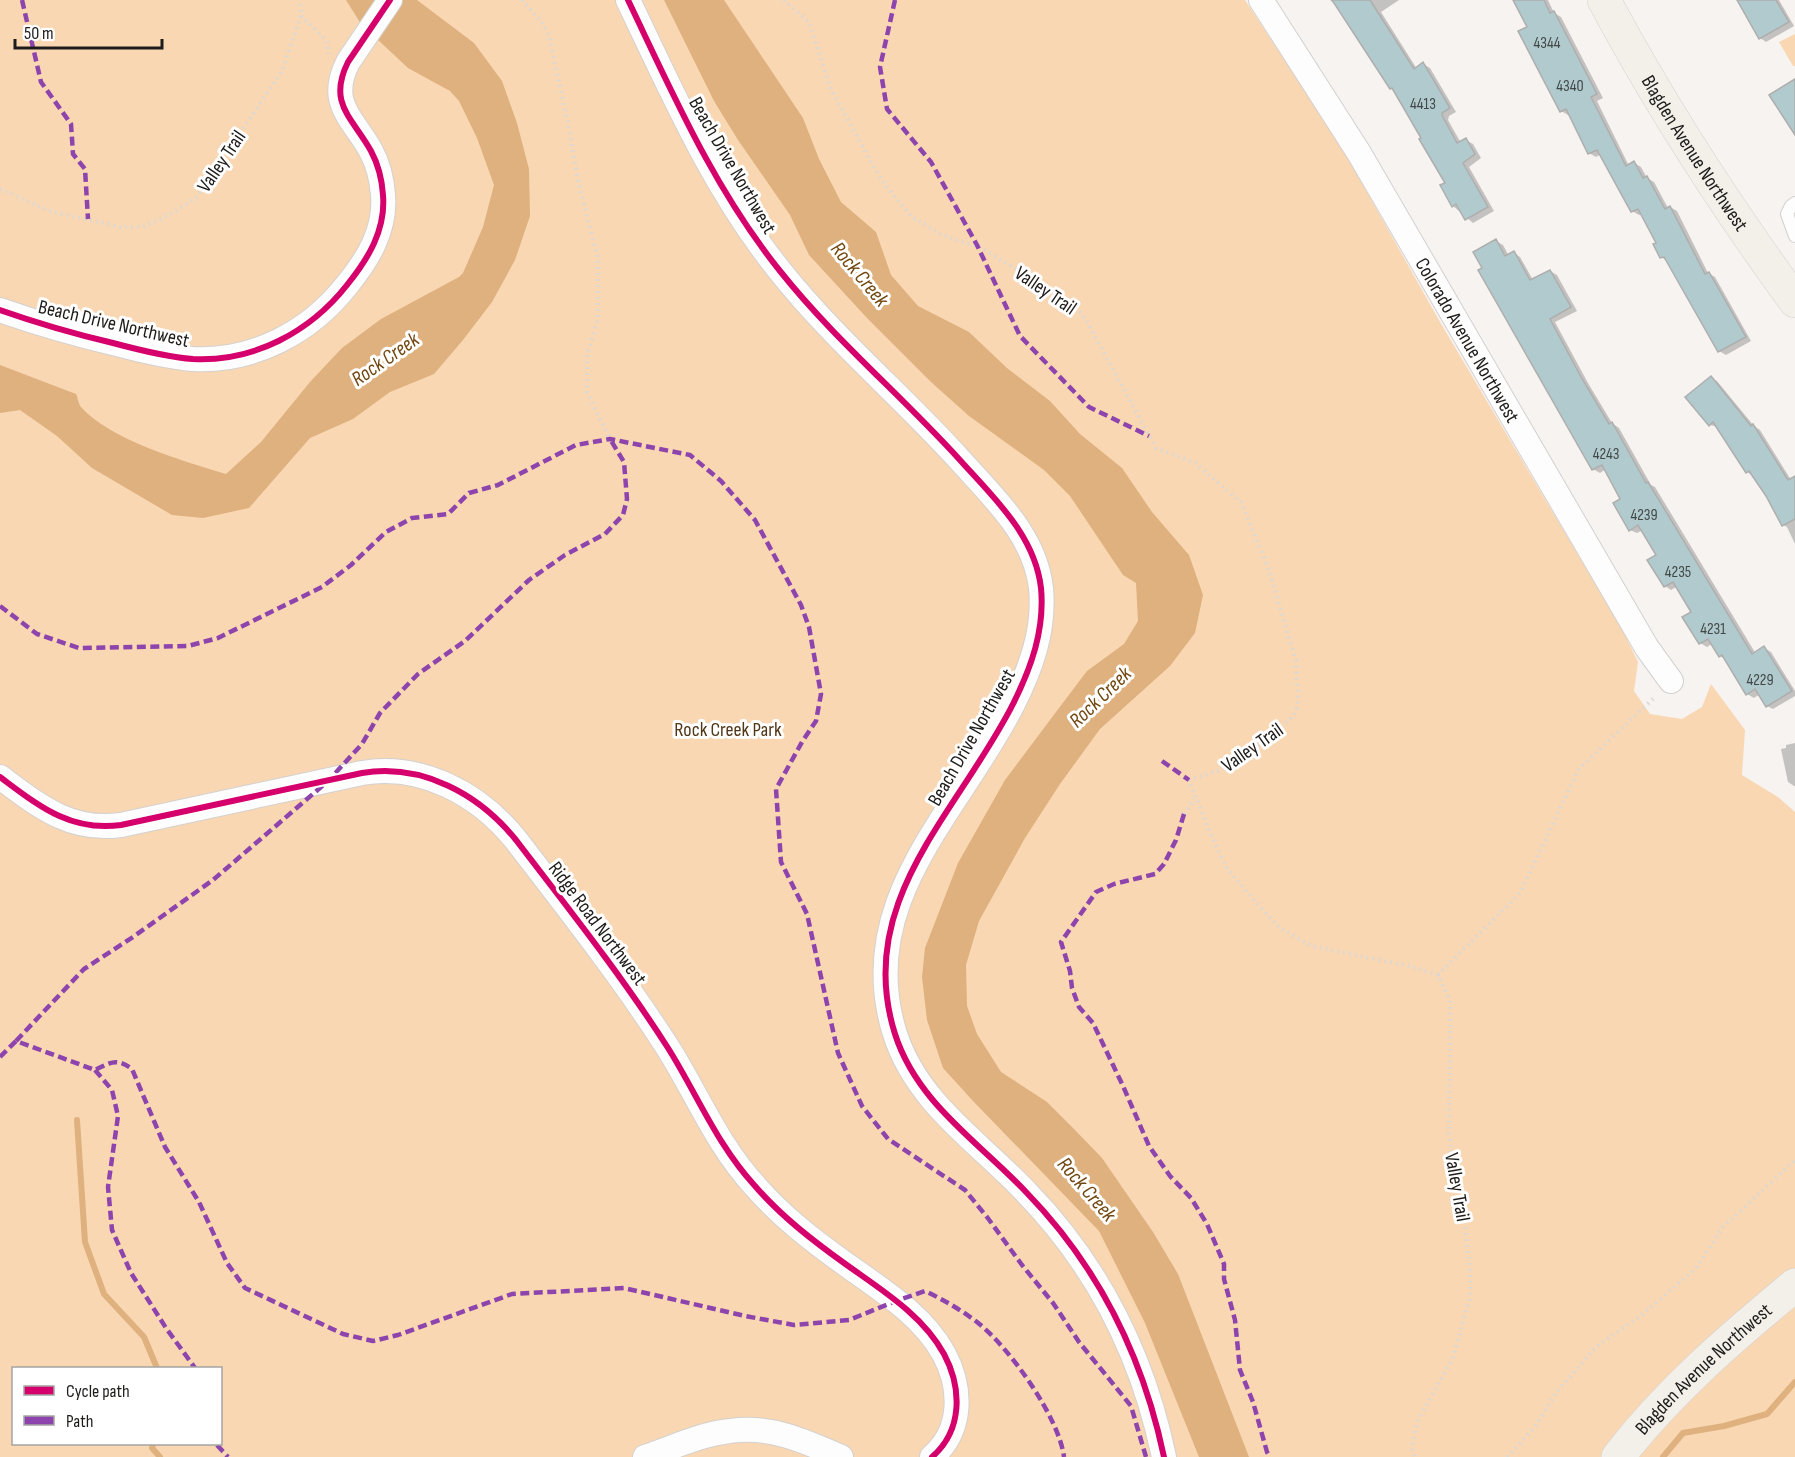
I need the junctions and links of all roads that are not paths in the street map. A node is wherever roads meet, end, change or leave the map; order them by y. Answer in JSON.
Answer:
{"nodes":[{"id":1,"x":390,"y":0,"type":"edge"},
{"id":2,"x":628,"y":0,"type":"edge"},
{"id":3,"x":1261,"y":0,"type":"edge"},
{"id":4,"x":1604,"y":0,"type":"edge"},
{"id":5,"x":1795,"y":203,"type":"edge"},
{"id":6,"x":1795,"y":236,"type":"edge"},
{"id":7,"x":1795,"y":301,"type":"edge"},
{"id":8,"x":0,"y":310,"type":"edge"},
{"id":9,"x":1671,"y":681,"type":"road end"},
{"id":10,"x":0,"y":777,"type":"edge"},
{"id":11,"x":1795,"y":1285,"type":"edge"},
{"id":12,"x":645,"y":1457,"type":"edge"},
{"id":13,"x":841,"y":1457,"type":"edge"},
{"id":14,"x":932,"y":1457,"type":"edge"},
{"id":15,"x":1164,"y":1457,"type":"edge"},
{"id":16,"x":1618,"y":1457,"type":"edge"}],
"edges":[{"from":1,"to":8,"type":"street","name":"Beach Drive Northwest"},
{"from":2,"to":15,"type":"street","name":"Beach Drive Northwest"},
{"from":3,"to":9,"type":"street","name":"Colorado Avenue Northwest"},
{"from":4,"to":7,"type":"main road","name":"Blagden Avenue Northwest"},
{"from":5,"to":6,"type":"lane"},
{"from":10,"to":14,"type":"street","name":"Ridge Road Northwest"},
{"from":11,"to":16,"type":"main road","name":"Blagden Avenue Northwest"},
{"from":12,"to":13,"type":"street"}]}
